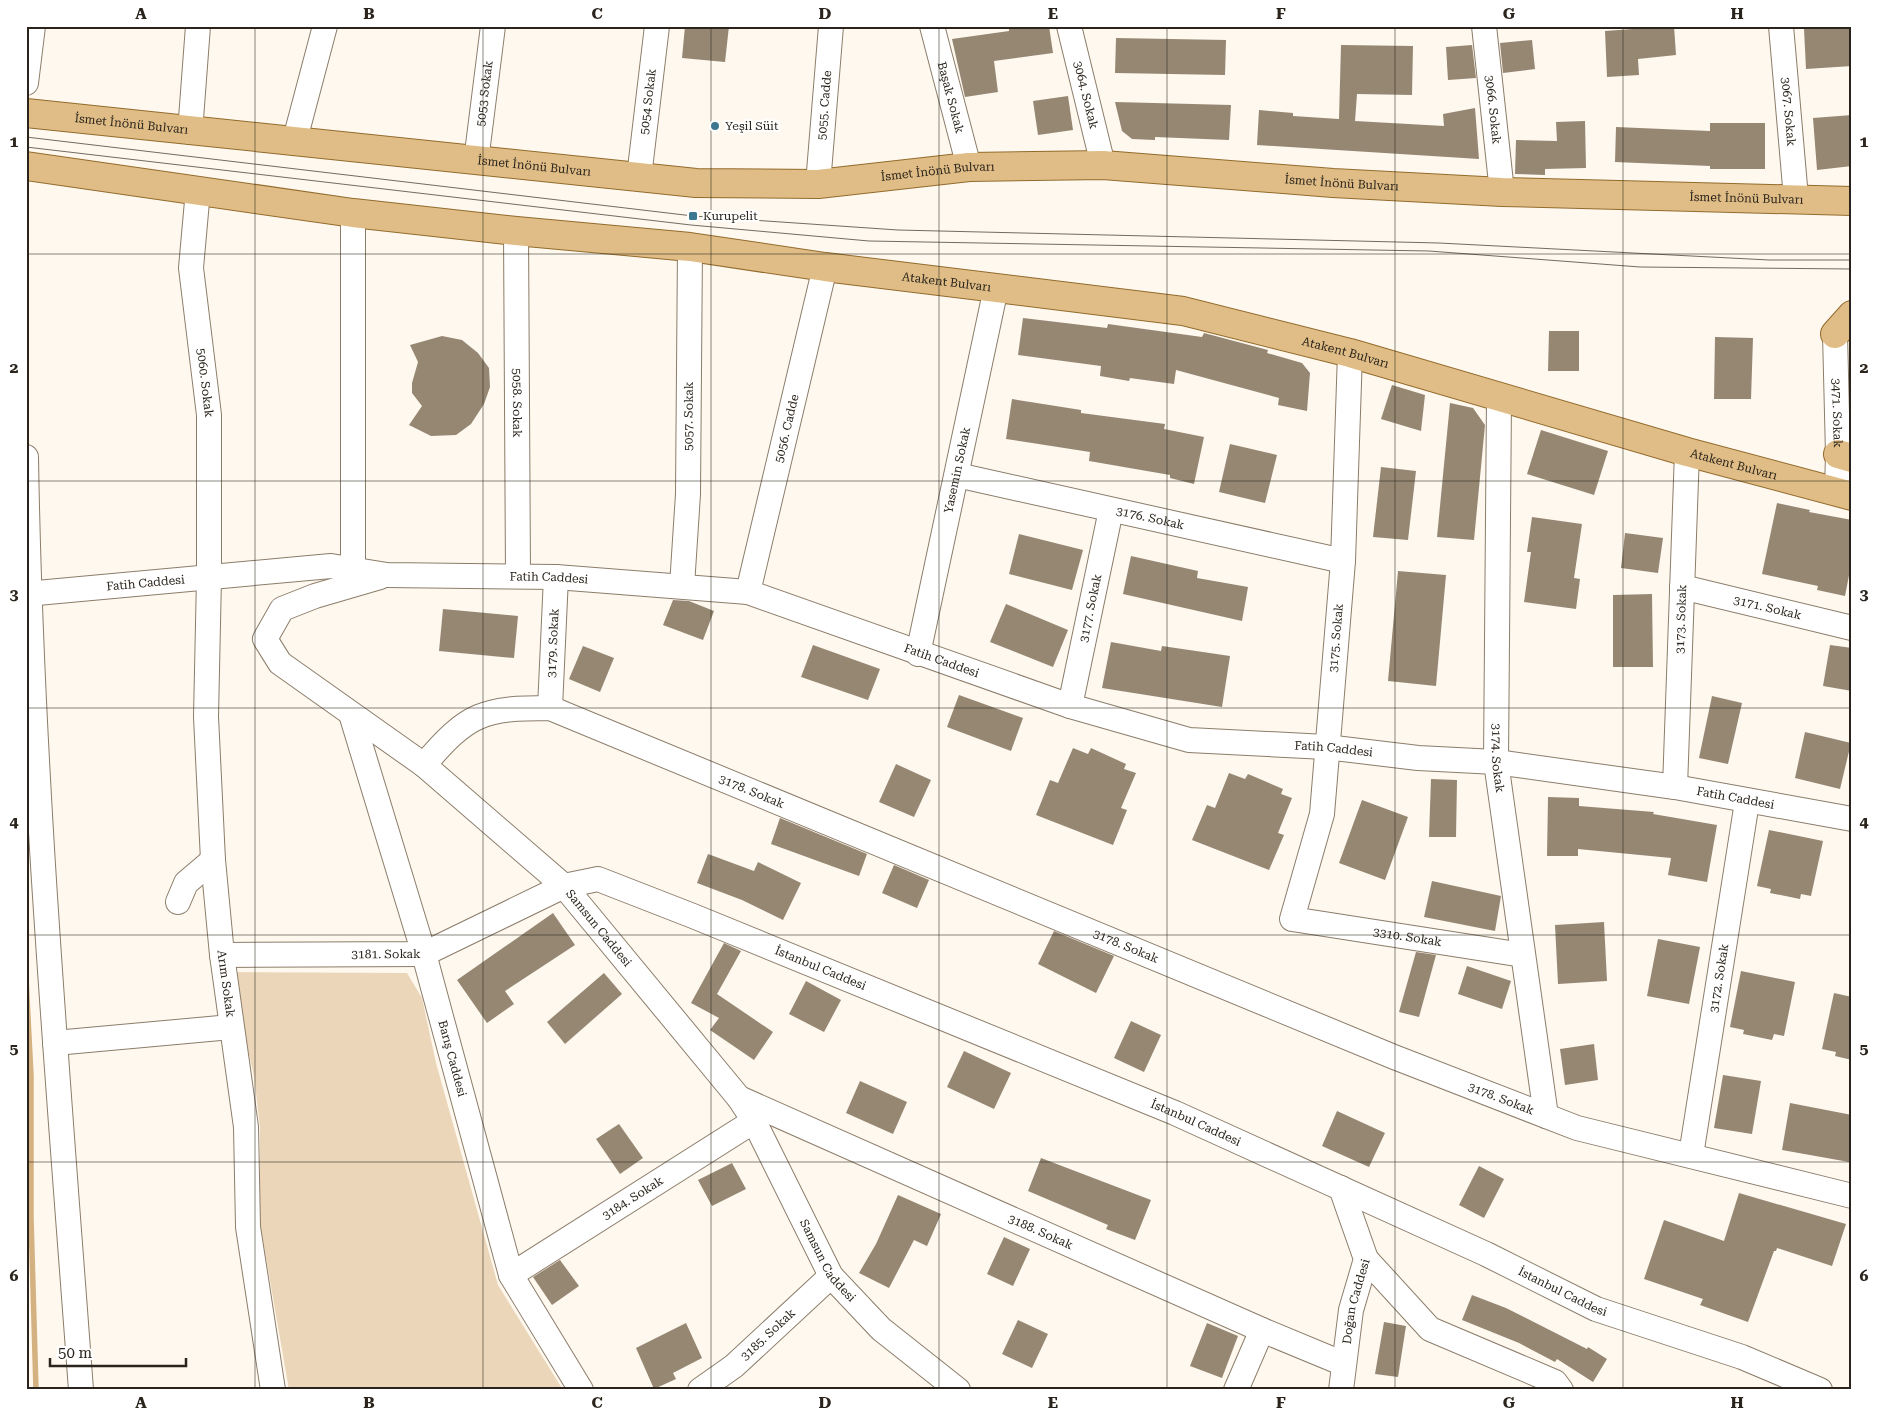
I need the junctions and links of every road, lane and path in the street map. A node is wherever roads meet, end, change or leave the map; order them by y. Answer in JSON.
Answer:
{"nodes":[{"id":1,"x":33,"y":26,"type":"edge"},
{"id":2,"x":198,"y":26,"type":"edge"},
{"id":3,"x":325,"y":26,"type":"edge"},
{"id":4,"x":493,"y":26,"type":"edge"},
{"id":5,"x":657,"y":26,"type":"edge"},
{"id":6,"x":830,"y":26,"type":"edge"},
{"id":7,"x":932,"y":26,"type":"edge"},
{"id":8,"x":1069,"y":26,"type":"edge"},
{"id":9,"x":1484,"y":26,"type":"edge"},
{"id":10,"x":1782,"y":26,"type":"edge"},
{"id":11,"x":26,"y":83,"type":"edge"},
{"id":12,"x":26,"y":114,"type":"edge"},
{"id":13,"x":190,"y":132,"type":"junction"},
{"id":14,"x":294,"y":143,"type":"junction"},
{"id":15,"x":476,"y":161,"type":"junction"},
{"id":16,"x":1103,"y":165,"type":"junction"},
{"id":17,"x":26,"y":166,"type":"edge"},
{"id":18,"x":970,"y":167,"type":"junction"},
{"id":19,"x":639,"y":177,"type":"junction"},
{"id":20,"x":818,"y":184,"type":"junction"},
{"id":21,"x":198,"y":190,"type":"junction"},
{"id":22,"x":1502,"y":192,"type":"junction"},
{"id":23,"x":1796,"y":198,"type":"junction"},
{"id":24,"x":1852,"y":200,"type":"edge"},
{"id":25,"x":353,"y":213,"type":"junction"},
{"id":26,"x":516,"y":231,"type":"junction"},
{"id":27,"x":690,"y":247,"type":"junction"},
{"id":28,"x":826,"y":267,"type":"junction"},
{"id":29,"x":996,"y":288,"type":"junction"},
{"id":30,"x":1843,"y":324,"type":"edge"},
{"id":31,"x":1350,"y":353,"type":"junction"},
{"id":32,"x":1499,"y":398,"type":"junction"},
{"id":33,"x":1687,"y":452,"type":"junction"},
{"id":34,"x":1845,"y":456,"type":"edge"},
{"id":35,"x":26,"y":457,"type":"edge"},
{"id":36,"x":957,"y":475,"type":"junction"},
{"id":37,"x":1844,"y":494,"type":"edge"},
{"id":38,"x":1111,"y":510,"type":"junction"},
{"id":39,"x":1342,"y":561,"type":"junction"},
{"id":40,"x":353,"y":570,"type":"junction"},
{"id":41,"x":387,"y":576,"type":"junction"},
{"id":42,"x":518,"y":576,"type":"junction"},
{"id":43,"x":209,"y":577,"type":"junction"},
{"id":44,"x":556,"y":577,"type":"junction"},
{"id":45,"x":682,"y":586,"type":"junction"},
{"id":46,"x":1682,"y":587,"type":"junction"},
{"id":47,"x":748,"y":592,"type":"junction"},
{"id":48,"x":27,"y":594,"type":"edge"},
{"id":49,"x":1852,"y":628,"type":"edge"},
{"id":50,"x":918,"y":654,"type":"junction"},
{"id":51,"x":1070,"y":706,"type":"junction"},
{"id":52,"x":550,"y":708,"type":"junction"},
{"id":53,"x":351,"y":714,"type":"junction"},
{"id":54,"x":1326,"y":747,"type":"junction"},
{"id":55,"x":1496,"y":762,"type":"junction"},
{"id":56,"x":424,"y":765,"type":"junction"},
{"id":57,"x":1675,"y":787,"type":"junction"},
{"id":58,"x":1747,"y":802,"type":"junction"},
{"id":59,"x":1852,"y":819,"type":"edge"},
{"id":60,"x":213,"y":860,"type":"junction"},
{"id":61,"x":564,"y":886,"type":"junction"},
{"id":62,"x":178,"y":902,"type":"dead end"},
{"id":63,"x":1292,"y":919,"type":"joint"},
{"id":64,"x":424,"y":954,"type":"junction"},
{"id":65,"x":222,"y":955,"type":"junction"},
{"id":66,"x":1523,"y":955,"type":"junction"},
{"id":67,"x":232,"y":1027,"type":"junction"},
{"id":68,"x":55,"y":1043,"type":"junction"},
{"id":69,"x":739,"y":1098,"type":"junction"},
{"id":70,"x":1546,"y":1116,"type":"junction"},
{"id":71,"x":754,"y":1120,"type":"junction"},
{"id":72,"x":1691,"y":1155,"type":"junction"},
{"id":73,"x":1341,"y":1188,"type":"junction"},
{"id":74,"x":1852,"y":1196,"type":"edge"},
{"id":75,"x":1366,"y":1259,"type":"junction"},
{"id":76,"x":511,"y":1275,"type":"junction"},
{"id":77,"x":831,"y":1276,"type":"junction"},
{"id":78,"x":1262,"y":1330,"type":"junction"},
{"id":79,"x":1344,"y":1364,"type":"junction"},
{"id":80,"x":81,"y":1390,"type":"edge"},
{"id":81,"x":273,"y":1390,"type":"edge"},
{"id":82,"x":581,"y":1390,"type":"edge"},
{"id":83,"x":700,"y":1390,"type":"edge"},
{"id":84,"x":958,"y":1390,"type":"edge"},
{"id":85,"x":1236,"y":1390,"type":"edge"},
{"id":86,"x":1341,"y":1390,"type":"edge"},
{"id":87,"x":1561,"y":1390,"type":"edge"},
{"id":88,"x":1820,"y":1390,"type":"edge"}],
"edges":[{"from":1,"to":11,"type":"street"},
{"from":2,"to":13,"type":"street"},
{"from":3,"to":14,"type":"street"},
{"from":4,"to":15,"type":"street","name":"5053 Sokak"},
{"from":5,"to":19,"type":"street","name":"5054 Sokak"},
{"from":6,"to":20,"type":"street","name":"5055. Cadde"},
{"from":7,"to":18,"type":"street","name":"Başak Sokak"},
{"from":8,"to":16,"type":"street","name":"3064. Sokak"},
{"from":9,"to":22,"type":"street","name":"3066. Sokak"},
{"from":10,"to":23,"type":"street","name":"3067. Sokak"},
{"from":12,"to":13,"type":"main road","name":"İsmet İnönü Bulvarı"},
{"from":13,"to":14,"type":"main road","name":"İsmet İnönü Bulvarı"},
{"from":14,"to":15,"type":"main road","name":"İsmet İnönü Bulvarı"},
{"from":15,"to":19,"type":"main road","name":"İsmet İnönü Bulvarı"},
{"from":16,"to":18,"type":"main road","name":"İsmet İnönü Bulvarı"},
{"from":16,"to":22,"type":"main road","name":"İsmet İnönü Bulvarı"},
{"from":17,"to":21,"type":"main road"},
{"from":18,"to":20,"type":"main road","name":"İsmet İnönü Bulvarı"},
{"from":19,"to":20,"type":"main road","name":"İsmet İnönü Bulvarı"},
{"from":21,"to":25,"type":"main road"},
{"from":21,"to":43,"type":"street","name":"5060. Sokak"},
{"from":22,"to":23,"type":"main road","name":"İsmet İnönü Bulvarı"},
{"from":23,"to":24,"type":"main road","name":"İsmet İnönü Bulvarı"},
{"from":25,"to":26,"type":"main road"},
{"from":25,"to":40,"type":"street"},
{"from":26,"to":27,"type":"main road"},
{"from":26,"to":42,"type":"street","name":"5058. Sokak"},
{"from":27,"to":28,"type":"main road"},
{"from":27,"to":45,"type":"street","name":"5057. Sokak"},
{"from":28,"to":29,"type":"main road","name":"Atakent Bulvarı"},
{"from":28,"to":47,"type":"street","name":"5056. Cadde"},
{"from":29,"to":31,"type":"main road","name":"Atakent Bulvarı"},
{"from":29,"to":36,"type":"street","name":"Yasemin Sokak"},
{"from":30,"to":34,"type":"street","name":"3471. Sokak"},
{"from":31,"to":32,"type":"main road","name":"Atakent Bulvarı"},
{"from":31,"to":39,"type":"street","name":"3175. Sokak"},
{"from":32,"to":33,"type":"main road","name":"Atakent Bulvarı"},
{"from":32,"to":55,"type":"street","name":"3174. Sokak"},
{"from":33,"to":37,"type":"main road","name":"Atakent Bulvarı"},
{"from":33,"to":46,"type":"street","name":"3173. Sokak"},
{"from":34,"to":37,"type":"street","name":"3471. Sokak"},
{"from":35,"to":48,"type":"street"},
{"from":36,"to":38,"type":"street","name":"3176. Sokak"},
{"from":36,"to":50,"type":"street","name":"Yasemin Sokak"},
{"from":38,"to":39,"type":"street","name":"3176. Sokak"},
{"from":38,"to":51,"type":"street","name":"3177. Sokak"},
{"from":39,"to":54,"type":"street","name":"3175. Sokak"},
{"from":40,"to":41,"type":"street","name":"Fatih Caddesi"},
{"from":40,"to":43,"type":"street","name":"Fatih Caddesi"},
{"from":41,"to":42,"type":"street","name":"Fatih Caddesi"},
{"from":41,"to":53,"type":"street","name":"Samsun Caddesi"},
{"from":42,"to":44,"type":"street","name":"Fatih Caddesi"},
{"from":43,"to":48,"type":"street","name":"Fatih Caddesi"},
{"from":43,"to":60,"type":"street","name":"Arım Sokak"},
{"from":44,"to":45,"type":"street","name":"Fatih Caddesi"},
{"from":44,"to":52,"type":"street","name":"3179. Sokak"},
{"from":45,"to":47,"type":"street","name":"Fatih Caddesi"},
{"from":46,"to":49,"type":"street","name":"3171. Sokak"},
{"from":46,"to":57,"type":"street","name":"3173. Sokak"},
{"from":47,"to":50,"type":"street","name":"Fatih Caddesi"},
{"from":48,"to":68,"type":"street"},
{"from":50,"to":51,"type":"street","name":"Fatih Caddesi"},
{"from":51,"to":54,"type":"street","name":"Fatih Caddesi"},
{"from":52,"to":56,"type":"street","name":"3178. Sokak"},
{"from":52,"to":70,"type":"street","name":"3178. Sokak"},
{"from":53,"to":56,"type":"street","name":"Samsun Caddesi"},
{"from":53,"to":64,"type":"street","name":"Barış Caddesi"},
{"from":54,"to":55,"type":"street","name":"Fatih Caddesi"},
{"from":54,"to":63,"type":"street","name":"3175. Sokak"},
{"from":55,"to":57,"type":"street","name":"Fatih Caddesi"},
{"from":55,"to":66,"type":"street","name":"3174. Sokak"},
{"from":56,"to":61,"type":"street","name":"Samsun Caddesi"},
{"from":57,"to":58,"type":"street","name":"Fatih Caddesi"},
{"from":58,"to":59,"type":"street","name":"Fatih Caddesi"},
{"from":58,"to":72,"type":"street","name":"3172. Sokak"},
{"from":60,"to":62,"type":"street"},
{"from":60,"to":65,"type":"street","name":"Arım Sokak"},
{"from":61,"to":64,"type":"street","name":"3181. Sokak"},
{"from":61,"to":69,"type":"street","name":"Samsun Caddesi"},
{"from":61,"to":73,"type":"street","name":"İstanbul Caddesi"},
{"from":63,"to":66,"type":"street","name":"3310. Sokak"},
{"from":64,"to":65,"type":"street","name":"3181. Sokak"},
{"from":64,"to":76,"type":"street","name":"Barış Caddesi"},
{"from":65,"to":67,"type":"street","name":"Arım Sokak"},
{"from":66,"to":70,"type":"street","name":"3174. Sokak"},
{"from":67,"to":68,"type":"street"},
{"from":67,"to":81,"type":"street","name":"Arım Sokak"},
{"from":68,"to":80,"type":"street"},
{"from":69,"to":71,"type":"street","name":"Samsun Caddesi"},
{"from":69,"to":78,"type":"street","name":"3188. Sokak"},
{"from":70,"to":72,"type":"street","name":"3178. Sokak"},
{"from":71,"to":76,"type":"street","name":"3184. Sokak"},
{"from":71,"to":77,"type":"street","name":"Samsun Caddesi"},
{"from":72,"to":74,"type":"street","name":"3178. Sokak"},
{"from":73,"to":75,"type":"street","name":"Doğan Caddesi"},
{"from":73,"to":88,"type":"street","name":"İstanbul Caddesi"},
{"from":75,"to":79,"type":"street","name":"Doğan Caddesi"},
{"from":75,"to":87,"type":"street"},
{"from":76,"to":82,"type":"street","name":"Barış Caddesi"},
{"from":77,"to":83,"type":"street","name":"3185. Sokak"},
{"from":77,"to":84,"type":"street","name":"Samsun Caddesi"},
{"from":78,"to":79,"type":"street","name":"3188. Sokak"},
{"from":78,"to":85,"type":"street"},
{"from":79,"to":86,"type":"street","name":"Doğan Caddesi"}]}
